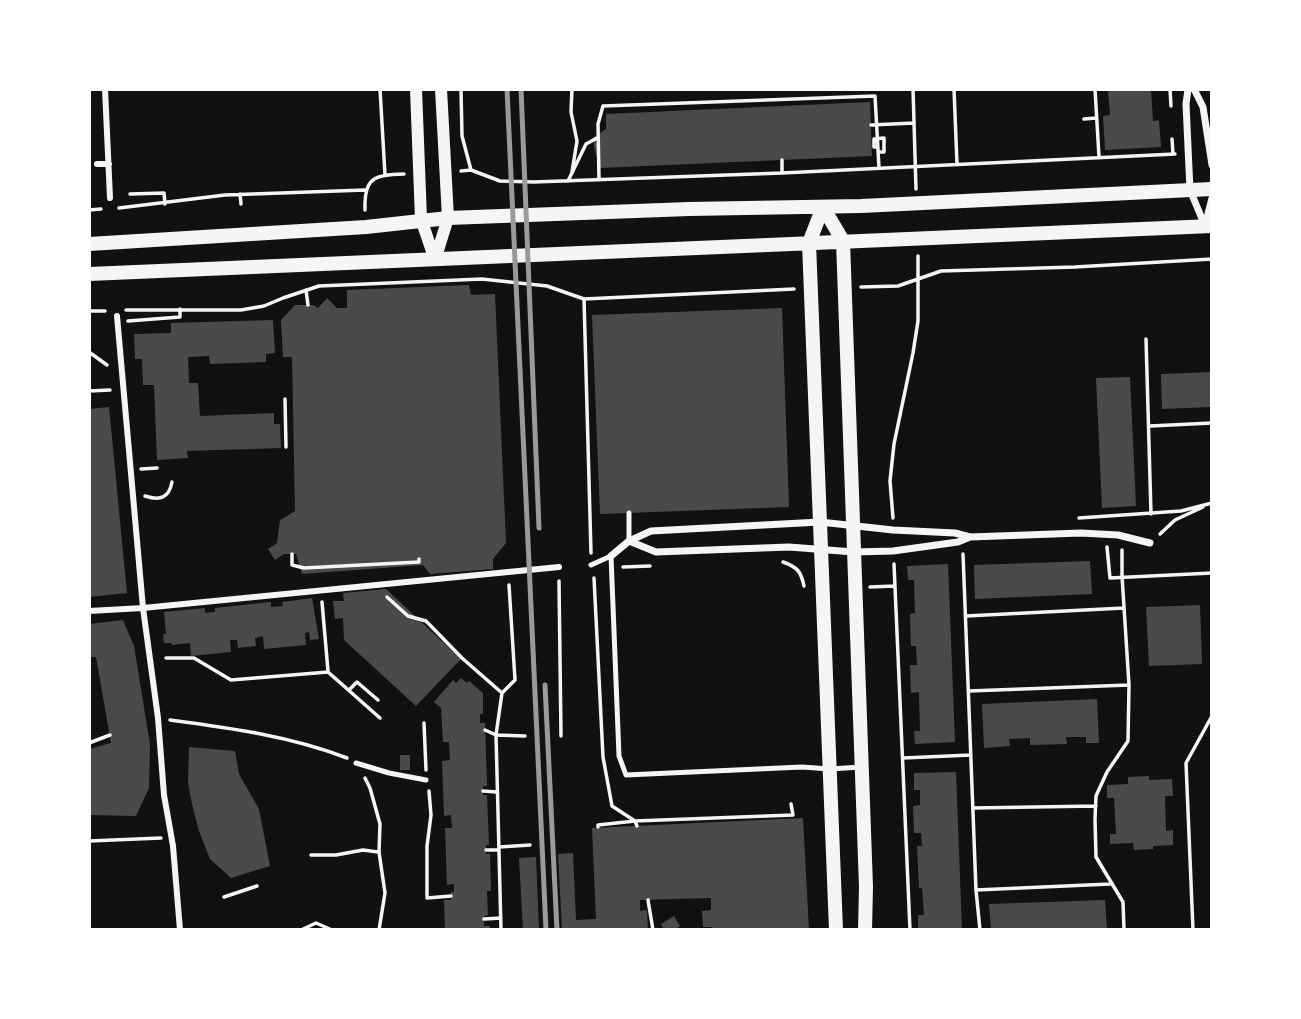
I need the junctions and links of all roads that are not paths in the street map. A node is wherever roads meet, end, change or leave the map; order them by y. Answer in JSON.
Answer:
{"nodes":[{"id":1,"x":105,"y":89,"type":"edge"},
{"id":2,"x":416,"y":89,"type":"edge"},
{"id":3,"x":441,"y":89,"type":"edge"},
{"id":4,"x":1188,"y":89,"type":"edge"},
{"id":5,"x":1194,"y":89,"type":"edge"},
{"id":6,"x":97,"y":164,"type":"dead end"},
{"id":7,"x":109,"y":164,"type":"junction"},
{"id":8,"x":1212,"y":165,"type":"edge"},
{"id":9,"x":1212,"y":189,"type":"edge"},
{"id":10,"x":1190,"y":190,"type":"junction"},
{"id":11,"x":110,"y":198,"type":"dead end"},
{"id":12,"x":1212,"y":198,"type":"edge"},
{"id":13,"x":822,"y":207,"type":"junction"},
{"id":14,"x":448,"y":218,"type":"junction"},
{"id":15,"x":421,"y":219,"type":"junction"},
{"id":16,"x":1208,"y":227,"type":"edge"},
{"id":17,"x":843,"y":241,"type":"junction"},
{"id":18,"x":809,"y":243,"type":"junction"},
{"id":19,"x":89,"y":244,"type":"edge"},
{"id":20,"x":435,"y":260,"type":"junction"},
{"id":21,"x":89,"y":274,"type":"edge"},
{"id":22,"x":115,"y":313,"type":"road end"},
{"id":23,"x":629,"y":513,"type":"dead end"},
{"id":24,"x":820,"y":522,"type":"junction"},
{"id":25,"x":853,"y":526,"type":"junction"},
{"id":26,"x":970,"y":537,"type":"junction"},
{"id":27,"x":629,"y":541,"type":"junction"},
{"id":28,"x":1150,"y":543,"type":"road end"},
{"id":29,"x":821,"y":549,"type":"junction"},
{"id":30,"x":854,"y":552,"type":"junction"},
{"id":31,"x":611,"y":556,"type":"junction"},
{"id":32,"x":591,"y":565,"type":"dead end"},
{"id":33,"x":559,"y":567,"type":"road end"},
{"id":34,"x":143,"y":608,"type":"junction"},
{"id":35,"x":89,"y":611,"type":"edge"},
{"id":36,"x":356,"y":763,"type":"road end"},
{"id":37,"x":861,"y":767,"type":"junction"},
{"id":38,"x":831,"y":769,"type":"junction"},
{"id":39,"x":426,"y":780,"type":"road end"},
{"id":40,"x":180,"y":930,"type":"edge"},
{"id":41,"x":836,"y":930,"type":"edge"},
{"id":42,"x":865,"y":930,"type":"edge"}],
"edges":[{"from":1,"to":7,"type":"street"},
{"from":2,"to":15,"type":"street"},
{"from":3,"to":14,"type":"street"},
{"from":4,"to":10,"type":"street"},
{"from":5,"to":8,"type":"street"},
{"from":6,"to":7,"type":"street"},
{"from":7,"to":11,"type":"street"},
{"from":9,"to":10,"type":"main road"},
{"from":10,"to":13,"type":"main road"},
{"from":10,"to":16,"type":"street"},
{"from":12,"to":16,"type":"street"},
{"from":13,"to":14,"type":"main road"},
{"from":13,"to":17,"type":"main road"},
{"from":13,"to":18,"type":"main road"},
{"from":14,"to":15,"type":"main road"},
{"from":14,"to":20,"type":"street"},
{"from":15,"to":19,"type":"main road"},
{"from":15,"to":20,"type":"street"},
{"from":16,"to":17,"type":"main road"},
{"from":17,"to":18,"type":"main road"},
{"from":17,"to":25,"type":"main road"},
{"from":18,"to":20,"type":"main road"},
{"from":18,"to":24,"type":"main road"},
{"from":20,"to":21,"type":"main road"},
{"from":22,"to":34,"type":"street"},
{"from":23,"to":27,"type":"lane"},
{"from":24,"to":25,"type":"street"},
{"from":24,"to":27,"type":"street"},
{"from":24,"to":29,"type":"main road"},
{"from":25,"to":26,"type":"street"},
{"from":25,"to":30,"type":"main road"},
{"from":26,"to":28,"type":"street"},
{"from":26,"to":30,"type":"street"},
{"from":27,"to":29,"type":"street"},
{"from":27,"to":31,"type":"street"},
{"from":29,"to":30,"type":"street"},
{"from":29,"to":38,"type":"main road"},
{"from":30,"to":37,"type":"main road"},
{"from":31,"to":32,"type":"lane"},
{"from":31,"to":38,"type":"lane"},
{"from":33,"to":34,"type":"street"},
{"from":34,"to":35,"type":"street"},
{"from":34,"to":40,"type":"street"},
{"from":36,"to":39,"type":"lane"},
{"from":37,"to":38,"type":"lane"},
{"from":37,"to":42,"type":"main road"},
{"from":38,"to":41,"type":"main road"}]}
